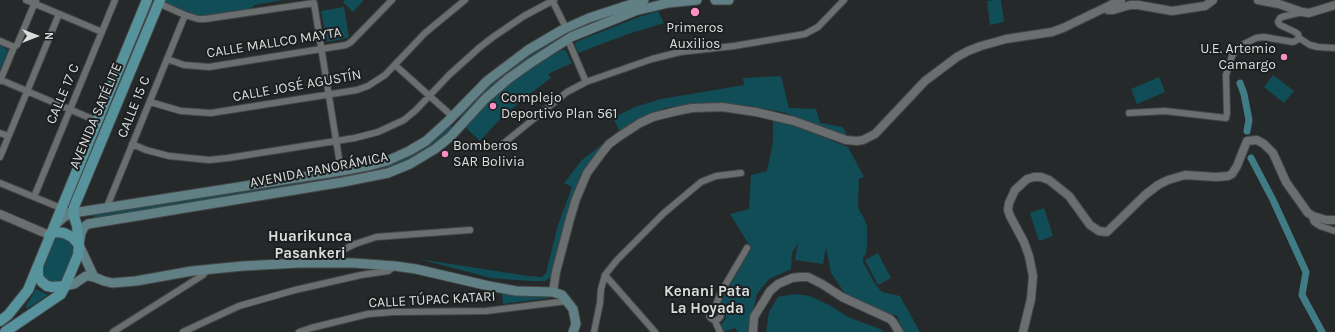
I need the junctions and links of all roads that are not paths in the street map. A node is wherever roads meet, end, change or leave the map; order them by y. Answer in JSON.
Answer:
{"nodes":[{"id":1,"x":26,"y":0,"type":"edge"},
{"id":2,"x":115,"y":0,"type":"edge"},
{"id":3,"x":147,"y":0,"type":"edge"},
{"id":4,"x":392,"y":0,"type":"edge"},
{"id":5,"x":464,"y":0,"type":"edge"},
{"id":6,"x":553,"y":0,"type":"edge"},
{"id":7,"x":644,"y":0,"type":"edge"},
{"id":8,"x":698,"y":0,"type":"edge"},
{"id":9,"x":715,"y":0,"type":"edge"},
{"id":10,"x":729,"y":0,"type":"edge"},
{"id":11,"x":844,"y":0,"type":"edge"},
{"id":12,"x":1121,"y":0,"type":"edge"},
{"id":13,"x":1213,"y":0,"type":"edge"},
{"id":14,"x":1258,"y":0,"type":"edge"},
{"id":15,"x":156,"y":1,"type":"edge"},
{"id":16,"x":35,"y":2,"type":"edge"},
{"id":17,"x":1335,"y":5,"type":"edge"},
{"id":18,"x":1105,"y":8,"type":"junction"},
{"id":19,"x":1302,"y":12,"type":"junction"},
{"id":20,"x":59,"y":14,"type":"junction"},
{"id":21,"x":185,"y":15,"type":"junction"},
{"id":22,"x":566,"y":28,"type":"junction"},
{"id":23,"x":102,"y":32,"type":"junction"},
{"id":24,"x":1299,"y":38,"type":"junction"},
{"id":25,"x":568,"y":40,"type":"junction"},
{"id":26,"x":0,"y":41,"type":"edge"},
{"id":27,"x":14,"y":47,"type":"junction"},
{"id":28,"x":1335,"y":48,"type":"edge"},
{"id":29,"x":322,"y":49,"type":"junction"},
{"id":30,"x":167,"y":59,"type":"junction"},
{"id":31,"x":395,"y":65,"type":"junction"},
{"id":32,"x":0,"y":81,"type":"edge"},
{"id":33,"x":586,"y":82,"type":"junction"},
{"id":34,"x":27,"y":91,"type":"junction"},
{"id":35,"x":329,"y":95,"type":"junction"},
{"id":36,"x":430,"y":96,"type":"junction"},
{"id":37,"x":150,"y":102,"type":"junction"},
{"id":38,"x":70,"y":109,"type":"junction"},
{"id":39,"x":1129,"y":113,"type":"dead end"},
{"id":40,"x":452,"y":116,"type":"junction"},
{"id":41,"x":97,"y":120,"type":"junction"},
{"id":42,"x":108,"y":125,"type":"junction"},
{"id":43,"x":461,"y":125,"type":"junction"},
{"id":44,"x":0,"y":132,"type":"edge"},
{"id":45,"x":8,"y":136,"type":"junction"},
{"id":46,"x":336,"y":141,"type":"junction"},
{"id":47,"x":132,"y":144,"type":"junction"},
{"id":48,"x":499,"y":147,"type":"dead end"},
{"id":49,"x":0,"y":157,"type":"edge"},
{"id":50,"x":341,"y":171,"type":"junction"},
{"id":51,"x":741,"y":173,"type":"dead end"},
{"id":52,"x":343,"y":182,"type":"junction"},
{"id":53,"x":0,"y":183,"type":"edge"},
{"id":54,"x":34,"y":197,"type":"junction"},
{"id":55,"x":61,"y":208,"type":"junction"},
{"id":56,"x":106,"y":209,"type":"junction"},
{"id":57,"x":73,"y":213,"type":"junction"},
{"id":58,"x":0,"y":214,"type":"edge"},
{"id":59,"x":1313,"y":216,"type":"junction"},
{"id":60,"x":1335,"y":220,"type":"edge"},
{"id":61,"x":470,"y":230,"type":"dead end"},
{"id":62,"x":51,"y":231,"type":"junction"},
{"id":63,"x":1335,"y":231,"type":"edge"},
{"id":64,"x":79,"y":245,"type":"junction"},
{"id":65,"x":747,"y":248,"type":"dead end"},
{"id":66,"x":316,"y":262,"type":"junction"},
{"id":67,"x":39,"y":264,"type":"junction"},
{"id":68,"x":395,"y":266,"type":"junction"},
{"id":69,"x":208,"y":270,"type":"junction"},
{"id":70,"x":605,"y":275,"type":"junction"},
{"id":71,"x":94,"y":276,"type":"junction"},
{"id":72,"x":65,"y":286,"type":"junction"},
{"id":73,"x":553,"y":292,"type":"junction"},
{"id":74,"x":567,"y":301,"type":"junction"},
{"id":75,"x":715,"y":308,"type":"junction"},
{"id":76,"x":0,"y":320,"type":"edge"},
{"id":77,"x":715,"y":321,"type":"junction"},
{"id":78,"x":5,"y":332,"type":"edge"},
{"id":79,"x":113,"y":332,"type":"edge"},
{"id":80,"x":183,"y":332,"type":"edge"},
{"id":81,"x":299,"y":332,"type":"edge"},
{"id":82,"x":574,"y":332,"type":"edge"},
{"id":83,"x":594,"y":332,"type":"edge"},
{"id":84,"x":655,"y":332,"type":"edge"},
{"id":85,"x":720,"y":332,"type":"edge"},
{"id":86,"x":753,"y":332,"type":"edge"},
{"id":87,"x":899,"y":332,"type":"edge"},
{"id":88,"x":1023,"y":332,"type":"edge"}],
"edges":[{"from":1,"to":16,"type":"street"},
{"from":2,"to":23,"type":"street","name":"CALLE 17 C"},
{"from":3,"to":41,"type":"main road","name":"AVENIDA SATÉLITE"},
{"from":4,"to":29,"type":"street","name":"CALLE MALLCO MAYTA"},
{"from":5,"to":31,"type":"street","name":"CALLE JOSÉ AGUSTÍN"},
{"from":6,"to":22,"type":"street"},
{"from":6,"to":36,"type":"street"},
{"from":7,"to":22,"type":"main road","name":"AVENIDA PANORÁMICA"},
{"from":8,"to":25,"type":"main road","name":"AVENIDA PANORÁMICA"},
{"from":9,"to":10,"type":"main road"},
{"from":11,"to":33,"type":"street"},
{"from":12,"to":18,"type":"street"},
{"from":13,"to":18,"type":"street"},
{"from":14,"to":19,"type":"street"},
{"from":15,"to":21,"type":"street"},
{"from":15,"to":42,"type":"main road","name":"AVENIDA SATÉLITE"},
{"from":16,"to":20,"type":"street"},
{"from":16,"to":27,"type":"street"},
{"from":17,"to":19,"type":"street"},
{"from":18,"to":73,"type":"street"},
{"from":19,"to":24,"type":"street"},
{"from":20,"to":23,"type":"street"},
{"from":20,"to":34,"type":"street"},
{"from":21,"to":29,"type":"street"},
{"from":21,"to":30,"type":"street","name":"CALLE 15 C"},
{"from":22,"to":25,"type":"main road"},
{"from":22,"to":40,"type":"main road","name":"AVENIDA PANORÁMICA"},
{"from":23,"to":38,"type":"street","name":"CALLE 17 C"},
{"from":24,"to":28,"type":"street"},
{"from":24,"to":39,"type":"street"},
{"from":25,"to":33,"type":"street"},
{"from":25,"to":43,"type":"main road","name":"AVENIDA PANORÁMICA"},
{"from":26,"to":27,"type":"street"},
{"from":27,"to":32,"type":"street"},
{"from":29,"to":30,"type":"street","name":"CALLE MALLCO MAYTA"},
{"from":29,"to":35,"type":"street"},
{"from":30,"to":37,"type":"street","name":"CALLE 15 C"},
{"from":31,"to":35,"type":"street","name":"CALLE JOSÉ AGUSTÍN"},
{"from":31,"to":36,"type":"street"},
{"from":32,"to":34,"type":"street"},
{"from":33,"to":48,"type":"street"},
{"from":34,"to":38,"type":"street"},
{"from":34,"to":45,"type":"street"},
{"from":35,"to":37,"type":"street","name":"CALLE JOSÉ AGUSTÍN"},
{"from":35,"to":46,"type":"street"},
{"from":36,"to":40,"type":"street"},
{"from":36,"to":46,"type":"street"},
{"from":37,"to":47,"type":"street","name":"CALLE 15 C"},
{"from":38,"to":41,"type":"street"},
{"from":38,"to":54,"type":"street","name":"CALLE 17 C"},
{"from":40,"to":43,"type":"main road"},
{"from":40,"to":50,"type":"main road","name":"AVENIDA PANORÁMICA"},
{"from":41,"to":42,"type":"main road"},
{"from":41,"to":55,"type":"main road","name":"AVENIDA SATÉLITE"},
{"from":42,"to":57,"type":"main road","name":"AVENIDA SATÉLITE"},
{"from":43,"to":52,"type":"main road","name":"AVENIDA PANORÁMICA"},
{"from":44,"to":45,"type":"street"},
{"from":45,"to":49,"type":"street"},
{"from":46,"to":47,"type":"street"},
{"from":46,"to":50,"type":"street"},
{"from":47,"to":56,"type":"street","name":"CALLE 15 C"},
{"from":50,"to":52,"type":"main road"},
{"from":50,"to":56,"type":"main road","name":"AVENIDA PANORÁMICA"},
{"from":51,"to":70,"type":"street"},
{"from":52,"to":64,"type":"main road","name":"AVENIDA PANORÁMICA"},
{"from":53,"to":54,"type":"street"},
{"from":54,"to":55,"type":"street"},
{"from":55,"to":57,"type":"street"},
{"from":55,"to":62,"type":"main road","name":"AVENIDA SATÉLITE"},
{"from":56,"to":57,"type":"main road","name":"AVENIDA PANORÁMICA"},
{"from":57,"to":62,"type":"main road","name":"AVENIDA PANORÁMICA"},
{"from":57,"to":64,"type":"main road"},
{"from":58,"to":62,"type":"street"},
{"from":59,"to":60,"type":"street"},
{"from":59,"to":63,"type":"street"},
{"from":59,"to":88,"type":"street"},
{"from":61,"to":66,"type":"street"},
{"from":62,"to":64,"type":"main road"},
{"from":62,"to":67,"type":"main road"},
{"from":64,"to":71,"type":"main road"},
{"from":64,"to":72,"type":"main road","name":"AVENIDA PANORÁMICA"},
{"from":65,"to":75,"type":"street"},
{"from":66,"to":68,"type":"main road"},
{"from":66,"to":69,"type":"main road"},
{"from":67,"to":72,"type":"main road"},
{"from":67,"to":76,"type":"main road"},
{"from":68,"to":73,"type":"main road"},
{"from":68,"to":80,"type":"street"},
{"from":69,"to":71,"type":"main road"},
{"from":69,"to":79,"type":"street"},
{"from":70,"to":83,"type":"street"},
{"from":70,"to":84,"type":"street"},
{"from":71,"to":72,"type":"main road"},
{"from":72,"to":78,"type":"main road","name":"AVENIDA PANORÁMICA"},
{"from":73,"to":74,"type":"main road"},
{"from":74,"to":81,"type":"street","name":"CALLE TÚPAC KATARI"},
{"from":74,"to":82,"type":"main road"},
{"from":75,"to":77,"type":"street"},
{"from":75,"to":77,"type":"street"},
{"from":77,"to":85,"type":"street"},
{"from":86,"to":87,"type":"street"}]}
